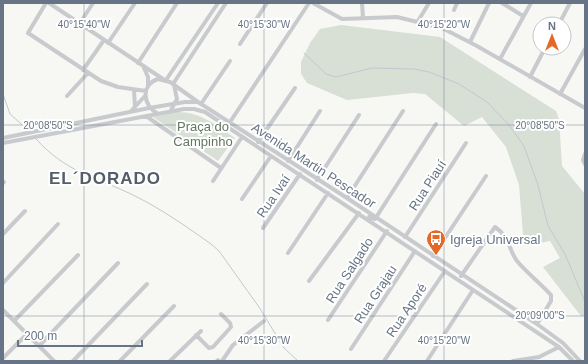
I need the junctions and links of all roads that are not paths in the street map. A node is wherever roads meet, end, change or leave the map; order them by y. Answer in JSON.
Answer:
{"nodes":[{"id":1,"x":46,"y":3,"type":"edge"},
{"id":2,"x":51,"y":3,"type":"edge"},
{"id":3,"x":93,"y":3,"type":"edge"},
{"id":4,"x":135,"y":3,"type":"edge"},
{"id":5,"x":177,"y":3,"type":"edge"},
{"id":6,"x":218,"y":3,"type":"edge"},
{"id":7,"x":226,"y":3,"type":"edge"},
{"id":8,"x":267,"y":3,"type":"edge"},
{"id":9,"x":309,"y":3,"type":"edge"},
{"id":10,"x":313,"y":3,"type":"edge"},
{"id":11,"x":362,"y":3,"type":"edge"},
{"id":12,"x":429,"y":3,"type":"edge"},
{"id":13,"x":457,"y":3,"type":"edge"},
{"id":14,"x":490,"y":3,"type":"edge"},
{"id":15,"x":502,"y":3,"type":"edge"},
{"id":16,"x":531,"y":3,"type":"edge"},
{"id":17,"x":570,"y":3,"type":"edge"},
{"id":18,"x":454,"y":10,"type":"dead end"},
{"id":19,"x":523,"y":16,"type":"junction"},
{"id":20,"x":563,"y":16,"type":"edge"},
{"id":21,"x":363,"y":18,"type":"junction"},
{"id":22,"x":418,"y":21,"type":"junction"},
{"id":23,"x":80,"y":23,"type":"junction"},
{"id":24,"x":104,"y":40,"type":"junction"},
{"id":25,"x":470,"y":42,"type":"junction"},
{"id":26,"x":108,"y":43,"type":"junction"},
{"id":27,"x":240,"y":44,"type":"dead end"},
{"id":28,"x":585,"y":49,"type":"edge"},
{"id":29,"x":541,"y":56,"type":"edge"},
{"id":30,"x":500,"y":59,"type":"junction"},
{"id":31,"x":230,"y":61,"type":"dead end"},
{"id":32,"x":138,"y":63,"type":"junction"},
{"id":33,"x":144,"y":68,"type":"junction"},
{"id":34,"x":83,"y":70,"type":"junction"},
{"id":35,"x":88,"y":74,"type":"junction"},
{"id":36,"x":530,"y":76,"type":"junction"},
{"id":37,"x":165,"y":79,"type":"junction"},
{"id":38,"x":174,"y":84,"type":"junction"},
{"id":39,"x":295,"y":88,"type":"dead end"},
{"id":40,"x":134,"y":90,"type":"junction"},
{"id":41,"x":146,"y":91,"type":"junction"},
{"id":42,"x":560,"y":94,"type":"junction"},
{"id":43,"x":67,"y":96,"type":"dead end"},
{"id":44,"x":175,"y":103,"type":"junction"},
{"id":45,"x":199,"y":103,"type":"junction"},
{"id":46,"x":134,"y":108,"type":"junction"},
{"id":47,"x":149,"y":108,"type":"junction"},
{"id":48,"x":585,"y":108,"type":"edge"},
{"id":49,"x":320,"y":111,"type":"dead end"},
{"id":50,"x":403,"y":111,"type":"dead end"},
{"id":51,"x":130,"y":112,"type":"junction"},
{"id":52,"x":170,"y":112,"type":"junction"},
{"id":53,"x":158,"y":114,"type":"junction"},
{"id":54,"x":359,"y":115,"type":"dead end"},
{"id":55,"x":146,"y":116,"type":"junction"},
{"id":56,"x":230,"y":122,"type":"junction"},
{"id":57,"x":436,"y":124,"type":"dead end"},
{"id":58,"x":242,"y":137,"type":"junction"},
{"id":59,"x":3,"y":138,"type":"edge"},
{"id":60,"x":259,"y":141,"type":"junction"},
{"id":61,"x":3,"y":143,"type":"edge"},
{"id":62,"x":466,"y":143,"type":"dead end"},
{"id":63,"x":255,"y":146,"type":"junction"},
{"id":64,"x":585,"y":154,"type":"edge"},
{"id":65,"x":271,"y":156,"type":"junction"},
{"id":66,"x":288,"y":161,"type":"junction"},
{"id":67,"x":585,"y":164,"type":"edge"},
{"id":68,"x":221,"y":168,"type":"junction"},
{"id":69,"x":300,"y":174,"type":"junction"},
{"id":70,"x":486,"y":176,"type":"dead end"},
{"id":71,"x":318,"y":179,"type":"junction"},
{"id":72,"x":213,"y":181,"type":"dead end"},
{"id":73,"x":314,"y":184,"type":"junction"},
{"id":74,"x":328,"y":193,"type":"junction"},
{"id":75,"x":347,"y":198,"type":"junction"},
{"id":76,"x":242,"y":199,"type":"dead end"},
{"id":77,"x":25,"y":211,"type":"dead end"},
{"id":78,"x":360,"y":214,"type":"junction"},
{"id":79,"x":376,"y":217,"type":"junction"},
{"id":80,"x":374,"y":223,"type":"junction"},
{"id":81,"x":58,"y":224,"type":"dead end"},
{"id":82,"x":388,"y":225,"type":"junction"},
{"id":83,"x":263,"y":228,"type":"dead end"},
{"id":84,"x":386,"y":231,"type":"junction"},
{"id":85,"x":3,"y":234,"type":"edge"},
{"id":86,"x":405,"y":237,"type":"junction"},
{"id":87,"x":415,"y":251,"type":"junction"},
{"id":88,"x":288,"y":253,"type":"dead end"},
{"id":89,"x":78,"y":255,"type":"dead end"},
{"id":90,"x":434,"y":256,"type":"junction"},
{"id":91,"x":118,"y":263,"type":"dead end"},
{"id":92,"x":444,"y":271,"type":"junction"},
{"id":93,"x":462,"y":275,"type":"junction"},
{"id":94,"x":458,"y":280,"type":"junction"},
{"id":95,"x":309,"y":281,"type":"dead end"},
{"id":96,"x":3,"y":283,"type":"edge"},
{"id":97,"x":147,"y":284,"type":"dead end"},
{"id":98,"x":473,"y":290,"type":"junction"},
{"id":99,"x":174,"y":306,"type":"dead end"},
{"id":100,"x":3,"y":310,"type":"edge"},
{"id":101,"x":221,"y":314,"type":"dead end"},
{"id":102,"x":328,"y":320,"type":"dead end"},
{"id":103,"x":264,"y":321,"type":"dead end"},
{"id":104,"x":14,"y":322,"type":"junction"},
{"id":105,"x":537,"y":324,"type":"junction"},
{"id":106,"x":201,"y":331,"type":"dead end"},
{"id":107,"x":27,"y":334,"type":"junction"},
{"id":108,"x":196,"y":335,"type":"junction"},
{"id":109,"x":39,"y":346,"type":"junction"},
{"id":110,"x":559,"y":347,"type":"junction"},
{"id":111,"x":351,"y":349,"type":"dead end"},
{"id":112,"x":3,"y":358,"type":"edge"},
{"id":113,"x":52,"y":360,"type":"edge"},
{"id":114,"x":73,"y":361,"type":"edge"},
{"id":115,"x":120,"y":361,"type":"edge"},
{"id":116,"x":170,"y":361,"type":"edge"},
{"id":117,"x":219,"y":361,"type":"edge"},
{"id":118,"x":384,"y":361,"type":"edge"},
{"id":119,"x":427,"y":361,"type":"edge"},
{"id":120,"x":513,"y":361,"type":"edge"},
{"id":121,"x":573,"y":361,"type":"edge"},
{"id":122,"x":580,"y":361,"type":"edge"}],
"edges":[{"from":1,"to":34,"type":"street"},
{"from":2,"to":23,"type":"street"},
{"from":3,"to":23,"type":"street"},
{"from":4,"to":26,"type":"street"},
{"from":5,"to":32,"type":"street"},
{"from":6,"to":37,"type":"street"},
{"from":7,"to":38,"type":"street"},
{"from":8,"to":27,"type":"street"},
{"from":9,"to":56,"type":"street"},
{"from":10,"to":21,"type":"street"},
{"from":11,"to":21,"type":"street"},
{"from":12,"to":22,"type":"street"},
{"from":13,"to":18,"type":"street"},
{"from":14,"to":25,"type":"street"},
{"from":15,"to":19,"type":"street"},
{"from":16,"to":19,"type":"street"},
{"from":17,"to":20,"type":"street"},
{"from":19,"to":30,"type":"street"},
{"from":21,"to":22,"type":"street"},
{"from":22,"to":25,"type":"street"},
{"from":23,"to":24,"type":"street"},
{"from":24,"to":26,"type":"street"},
{"from":24,"to":34,"type":"street"},
{"from":25,"to":30,"type":"street"},
{"from":26,"to":32,"type":"street"},
{"from":28,"to":42,"type":"street"},
{"from":29,"to":36,"type":"street"},
{"from":30,"to":36,"type":"street"},
{"from":31,"to":45,"type":"street"},
{"from":32,"to":33,"type":"street"},
{"from":33,"to":37,"type":"street"},
{"from":33,"to":41,"type":"street"},
{"from":34,"to":35,"type":"street"},
{"from":35,"to":40,"type":"street"},
{"from":35,"to":43,"type":"street"},
{"from":36,"to":42,"type":"street"},
{"from":37,"to":38,"type":"street"},
{"from":37,"to":41,"type":"street"},
{"from":38,"to":44,"type":"street"},
{"from":38,"to":45,"type":"street","name":"Avenida Martin Pescador"},
{"from":39,"to":60,"type":"street"},
{"from":40,"to":41,"type":"street"},
{"from":40,"to":46,"type":"street"},
{"from":41,"to":46,"type":"street"},
{"from":41,"to":47,"type":"street"},
{"from":42,"to":48,"type":"street"},
{"from":44,"to":45,"type":"street"},
{"from":44,"to":47,"type":"street"},
{"from":44,"to":52,"type":"street"},
{"from":45,"to":56,"type":"street","name":"Avenida Martin Pescador"},
{"from":46,"to":51,"type":"street"},
{"from":47,"to":51,"type":"street"},
{"from":47,"to":53,"type":"street"},
{"from":49,"to":66,"type":"street"},
{"from":50,"to":75,"type":"street"},
{"from":51,"to":59,"type":"street"},
{"from":52,"to":53,"type":"street","name":"Avenida Martin Pescador"},
{"from":52,"to":58,"type":"street","name":"Avenida Martin Pescador"},
{"from":53,"to":55,"type":"street","name":"Avenida Martin Pescador"},
{"from":54,"to":71,"type":"street"},
{"from":55,"to":61,"type":"street","name":"Avenida Martin Pescador"},
{"from":55,"to":68,"type":"street"},
{"from":56,"to":60,"type":"street","name":"Avenida Martin Pescador"},
{"from":57,"to":79,"type":"street"},
{"from":58,"to":63,"type":"street","name":"Avenida Martin Pescador"},
{"from":58,"to":68,"type":"street"},
{"from":60,"to":63,"type":"street"},
{"from":60,"to":66,"type":"street","name":"Avenida Martin Pescador"},
{"from":62,"to":86,"type":"street","name":"Rua Piauí"},
{"from":63,"to":65,"type":"street","name":"Avenida Martin Pescador"},
{"from":64,"to":67,"type":"street"},
{"from":65,"to":69,"type":"street","name":"Avenida Martin Pescador"},
{"from":65,"to":76,"type":"street"},
{"from":66,"to":71,"type":"street","name":"Avenida Martin Pescador"},
{"from":68,"to":72,"type":"street"},
{"from":69,"to":73,"type":"street","name":"Avenida Martin Pescador"},
{"from":69,"to":83,"type":"street","name":"Rua Ivaí"},
{"from":70,"to":90,"type":"street"},
{"from":71,"to":73,"type":"street"},
{"from":71,"to":75,"type":"street","name":"Avenida Martin Pescador"},
{"from":73,"to":74,"type":"street","name":"Avenida Martin Pescador"},
{"from":74,"to":78,"type":"street","name":"Avenida Martin Pescador"},
{"from":74,"to":88,"type":"street"},
{"from":75,"to":79,"type":"street","name":"Avenida Martin Pescador"},
{"from":77,"to":85,"type":"street"},
{"from":78,"to":79,"type":"street"},
{"from":78,"to":80,"type":"street","name":"Avenida Martin Pescador"},
{"from":78,"to":95,"type":"street"},
{"from":79,"to":82,"type":"street","name":"Avenida Martin Pescador"},
{"from":80,"to":82,"type":"street"},
{"from":80,"to":84,"type":"street","name":"Avenida Martin Pescador"},
{"from":81,"to":96,"type":"street"},
{"from":82,"to":86,"type":"street","name":"Avenida Martin Pescador"},
{"from":84,"to":87,"type":"street","name":"Avenida Martin Pescador"},
{"from":84,"to":102,"type":"street","name":"Rua Salgado"},
{"from":86,"to":90,"type":"street","name":"Avenida Martin Pescador"},
{"from":87,"to":92,"type":"street","name":"Avenida Martin Pescador"},
{"from":87,"to":111,"type":"street","name":"Rua Grajau"},
{"from":89,"to":104,"type":"street"},
{"from":90,"to":93,"type":"street","name":"Avenida Martin Pescador"},
{"from":91,"to":109,"type":"street"},
{"from":92,"to":94,"type":"street","name":"Avenida Martin Pescador"},
{"from":92,"to":118,"type":"street","name":"Rua Aporé"},
{"from":93,"to":94,"type":"street"},
{"from":93,"to":105,"type":"street","name":"Avenida Martin Pescador"},
{"from":93,"to":105,"type":"street"},
{"from":94,"to":98,"type":"street","name":"Avenida Martin Pescador"},
{"from":97,"to":114,"type":"street"},
{"from":98,"to":110,"type":"street","name":"Avenida Martin Pescador"},
{"from":98,"to":119,"type":"street"},
{"from":99,"to":115,"type":"street"},
{"from":100,"to":104,"type":"street"},
{"from":101,"to":108,"type":"street"},
{"from":103,"to":117,"type":"street"},
{"from":104,"to":107,"type":"street"},
{"from":105,"to":122,"type":"street","name":"Avenida Martin Pescador"},
{"from":106,"to":108,"type":"street"},
{"from":107,"to":109,"type":"street"},
{"from":107,"to":112,"type":"street"},
{"from":108,"to":116,"type":"street"},
{"from":109,"to":113,"type":"street"},
{"from":110,"to":120,"type":"street"},
{"from":110,"to":121,"type":"street","name":"Avenida Martin Pescador"}]}
